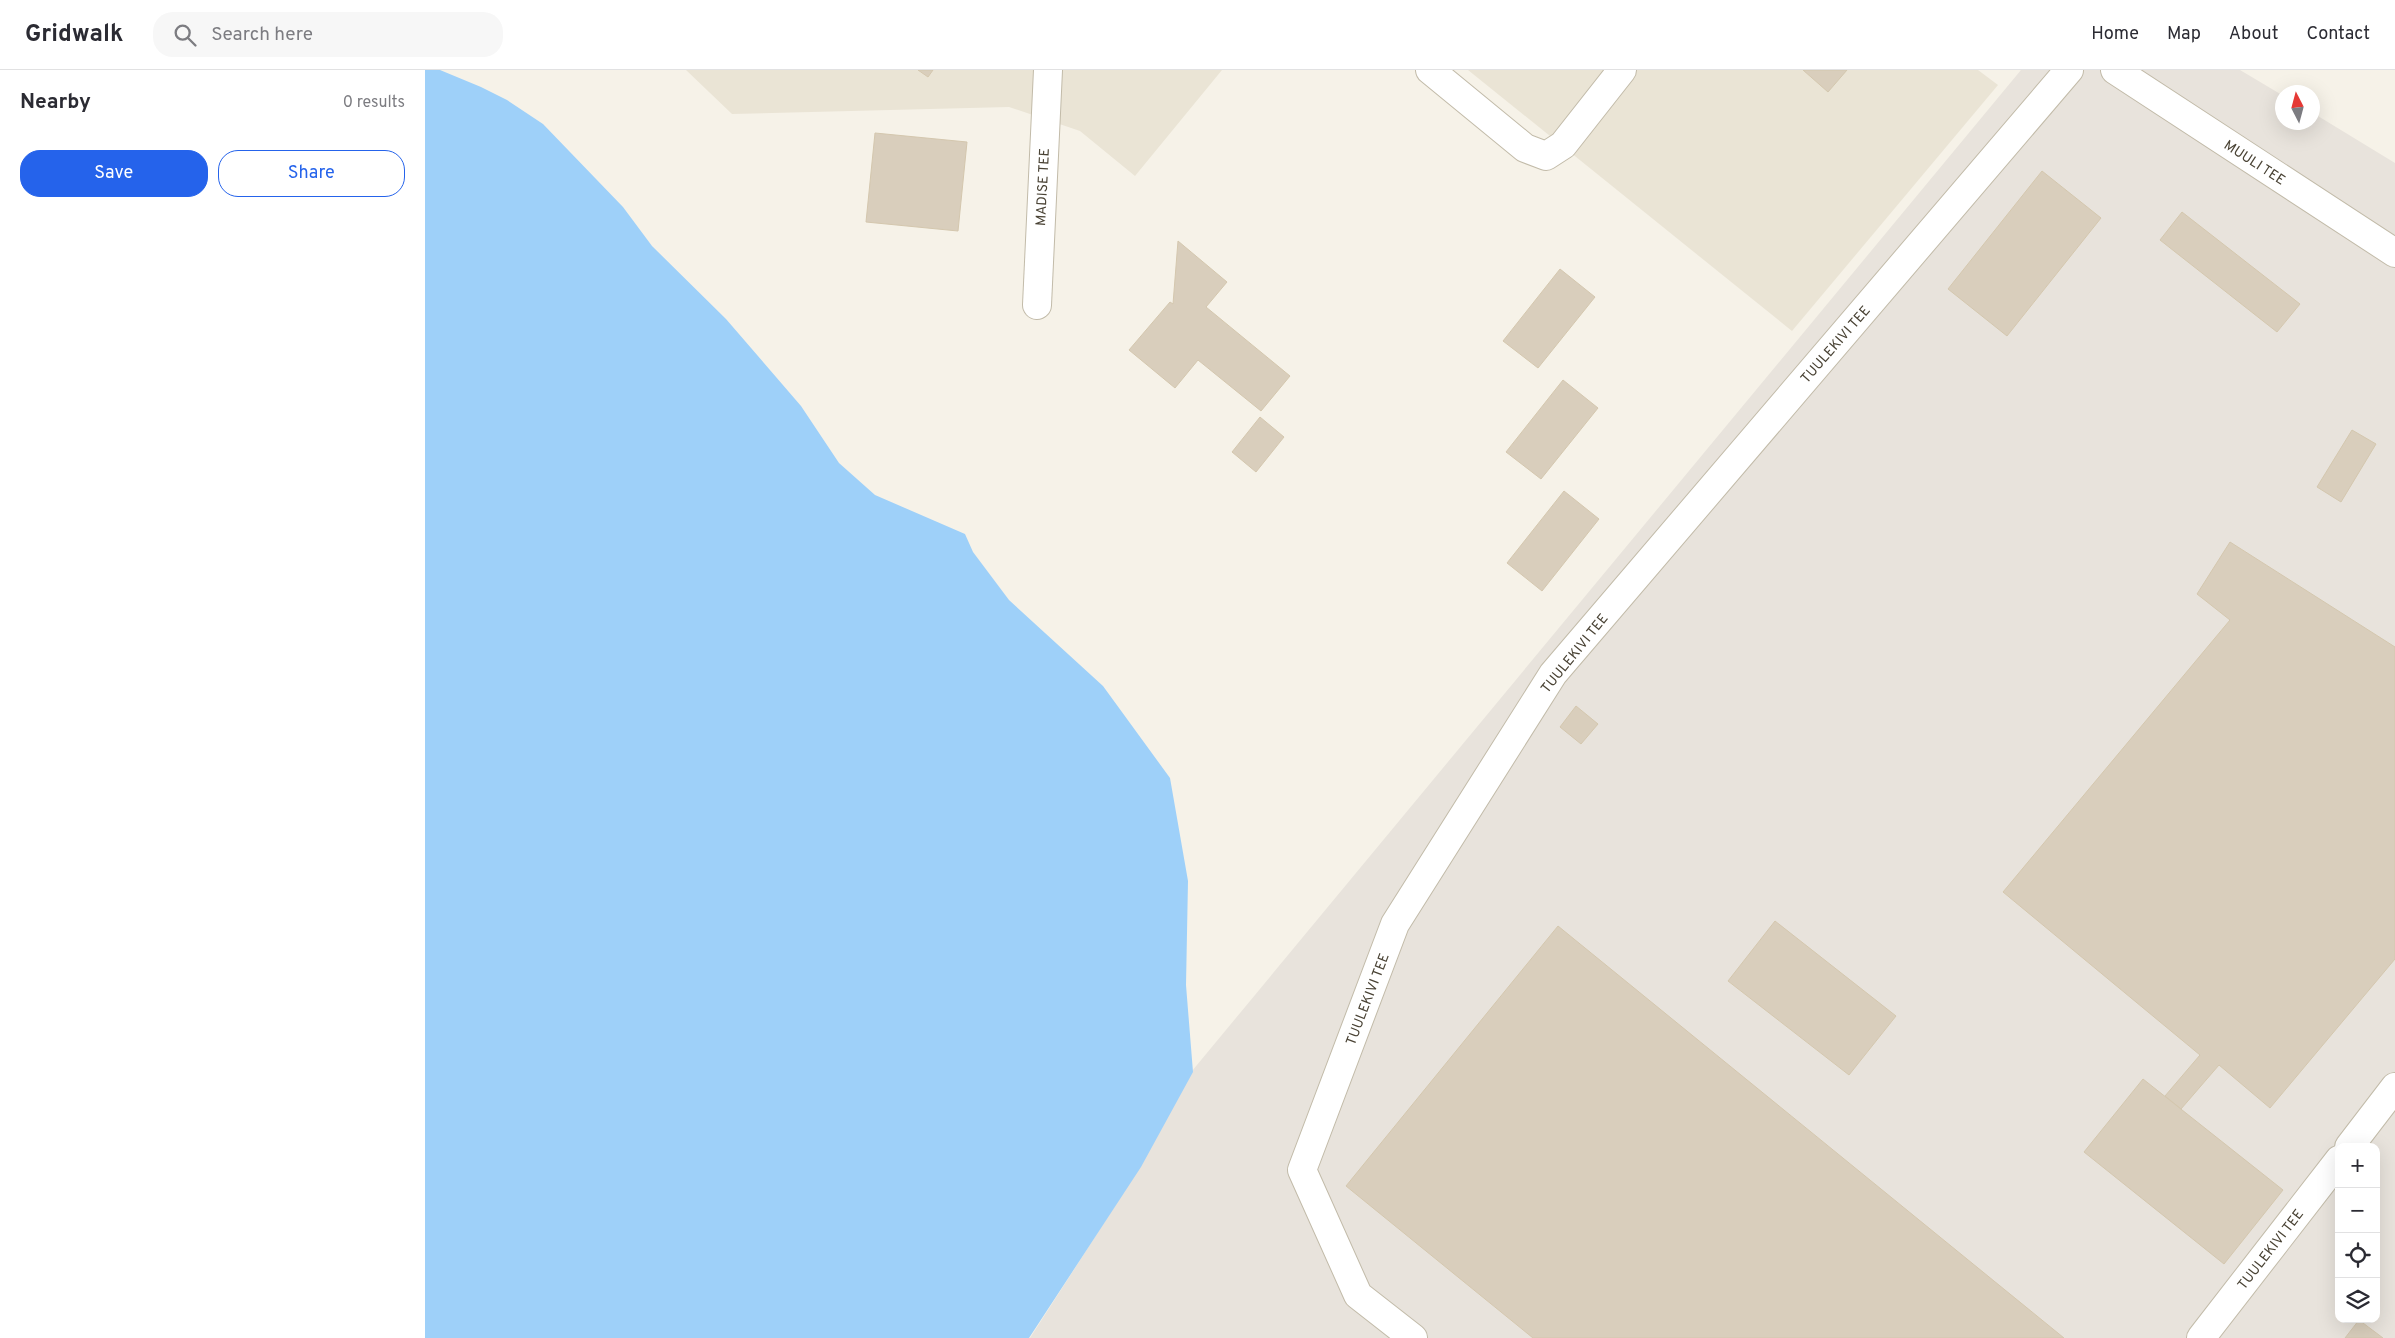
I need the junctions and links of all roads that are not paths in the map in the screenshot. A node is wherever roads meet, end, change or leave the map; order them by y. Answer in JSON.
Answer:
{"nodes":[{"id":1,"x":1048,"y":70,"type":"edge"},
{"id":2,"x":1430,"y":70,"type":"edge"},
{"id":3,"x":1622,"y":70,"type":"edge"},
{"id":4,"x":2069,"y":70,"type":"edge"},
{"id":5,"x":2115,"y":70,"type":"edge"},
{"id":6,"x":2395,"y":253,"type":"edge"},
{"id":7,"x":1037,"y":305,"type":"dead end"},
{"id":8,"x":2395,"y":1087,"type":"edge"},
{"id":9,"x":2352,"y":1143,"type":"edge"},
{"id":10,"x":2335,"y":1165,"type":"edge"},
{"id":11,"x":1413,"y":1338,"type":"edge"},
{"id":12,"x":2201,"y":1338,"type":"edge"}],
"edges":[{"from":1,"to":7,"type":"street","name":"MADISE TEE"},
{"from":2,"to":3,"type":"street"},
{"from":4,"to":11,"type":"street","name":"TUULEKIVI TEE"},
{"from":5,"to":6,"type":"street","name":"MUULI TEE"},
{"from":8,"to":9,"type":"street"},
{"from":10,"to":12,"type":"street","name":"TUULEKIVI TEE"}]}
